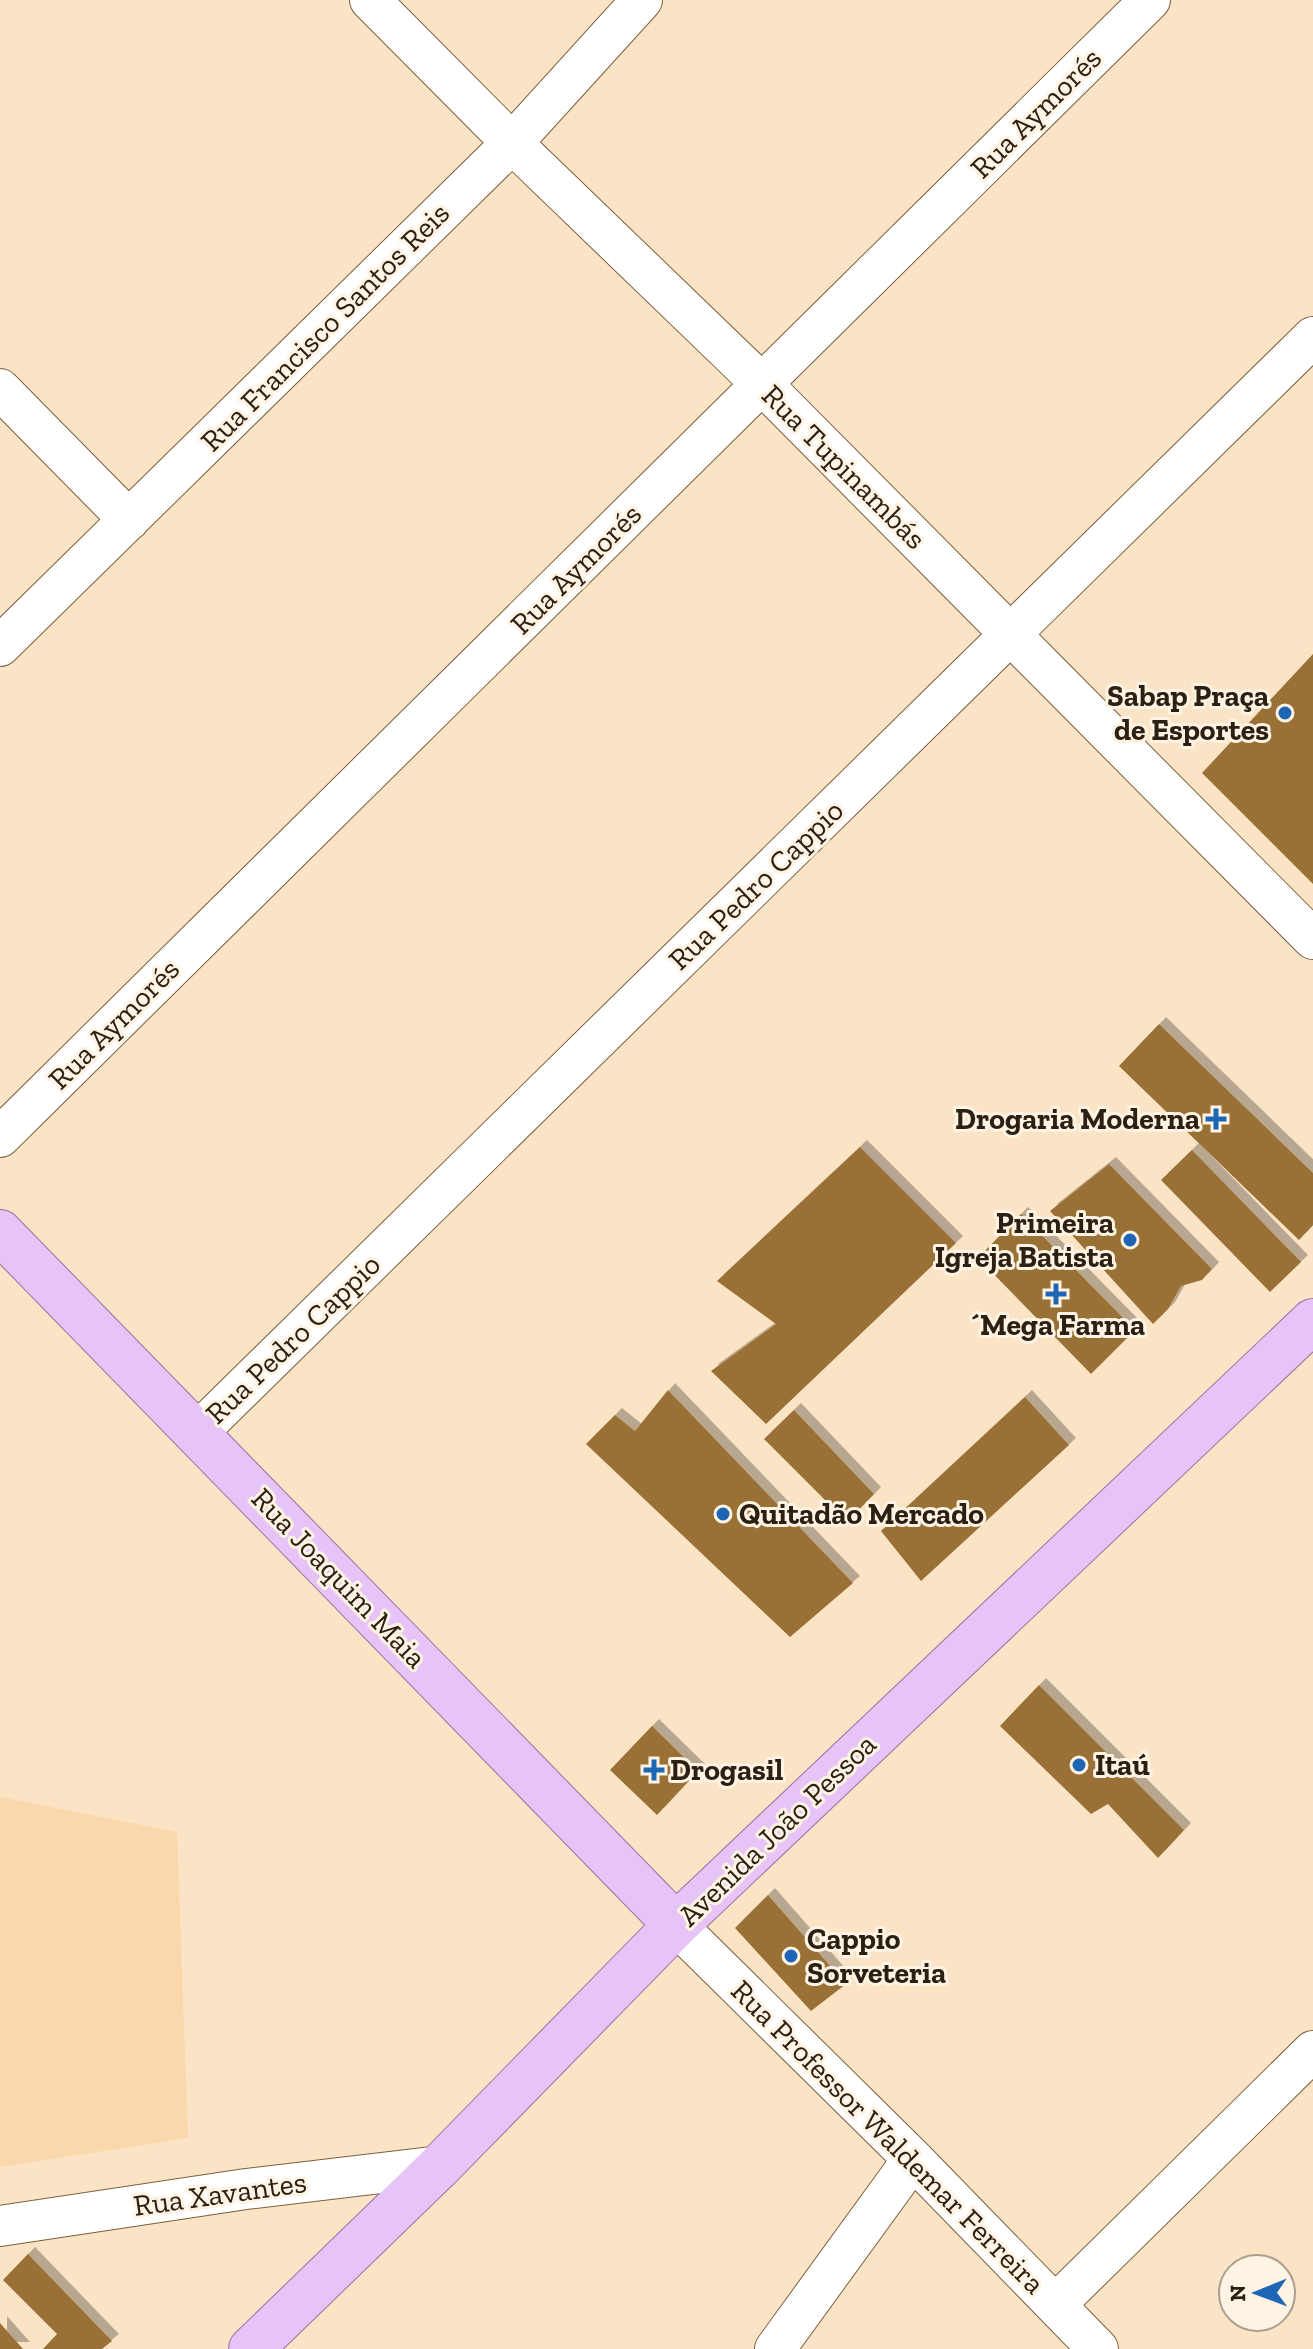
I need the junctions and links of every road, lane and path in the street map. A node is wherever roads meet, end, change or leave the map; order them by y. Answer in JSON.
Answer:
{"nodes":[{"id":1,"x":370,"y":0,"type":"edge"},
{"id":2,"x":642,"y":0,"type":"edge"},
{"id":3,"x":1150,"y":0,"type":"edge"},
{"id":4,"x":512,"y":143,"type":"junction"},
{"id":5,"x":1313,"y":337,"type":"edge"},
{"id":6,"x":763,"y":385,"type":"junction"},
{"id":7,"x":0,"y":389,"type":"edge"},
{"id":8,"x":129,"y":520,"type":"junction"},
{"id":9,"x":1011,"y":635,"type":"junction"},
{"id":10,"x":0,"y":646,"type":"edge"},
{"id":11,"x":1313,"y":939,"type":"edge"},
{"id":12,"x":0,"y":1137,"type":"edge"},
{"id":13,"x":0,"y":1232,"type":"edge"},
{"id":14,"x":1313,"y":1321,"type":"edge"},
{"id":15,"x":197,"y":1433,"type":"junction"},
{"id":16,"x":676,"y":1925,"type":"junction"},
{"id":17,"x":1313,"y":2051,"type":"edge"},
{"id":18,"x":913,"y":2159,"type":"junction"},
{"id":19,"x":440,"y":2166,"type":"junction"},
{"id":20,"x":0,"y":2226,"type":"edge"},
{"id":21,"x":1055,"y":2305,"type":"junction"},
{"id":22,"x":251,"y":2349,"type":"edge"},
{"id":23,"x":775,"y":2349,"type":"edge"},
{"id":24,"x":1098,"y":2349,"type":"edge"}],
"edges":[{"from":1,"to":4,"type":"street","name":"Rua Tupinambás"},
{"from":2,"to":4,"type":"street","name":"Rua Francisco Santos Reis"},
{"from":3,"to":6,"type":"street","name":"Rua Aymorés"},
{"from":4,"to":6,"type":"street","name":"Rua Tupinambás"},
{"from":4,"to":8,"type":"street","name":"Rua Francisco Santos Reis"},
{"from":5,"to":9,"type":"street","name":"Rua Pedro Cappio"},
{"from":6,"to":9,"type":"street","name":"Rua Tupinambás"},
{"from":6,"to":12,"type":"street","name":"Rua Aymorés"},
{"from":7,"to":8,"type":"street"},
{"from":8,"to":10,"type":"street","name":"Rua Francisco Santos Reis"},
{"from":9,"to":11,"type":"street","name":"Rua Tupinambás"},
{"from":9,"to":15,"type":"street","name":"Rua Pedro Cappio"},
{"from":13,"to":15,"type":"main road","name":"Rua Joaquim Maia"},
{"from":14,"to":16,"type":"main road","name":"Avenida João Pessoa"},
{"from":15,"to":16,"type":"main road","name":"Rua Joaquim Maia"},
{"from":16,"to":18,"type":"street","name":"Rua Professor Waldemar Ferreira"},
{"from":16,"to":19,"type":"main road","name":"Avenida João Pessoa"},
{"from":17,"to":21,"type":"street"},
{"from":18,"to":21,"type":"street","name":"Rua Professor Waldemar Ferreira"},
{"from":18,"to":23,"type":"street"},
{"from":19,"to":20,"type":"street","name":"Rua Xavantes"},
{"from":19,"to":22,"type":"main road","name":"Avenida João Pessoa"},
{"from":21,"to":24,"type":"street","name":"Rua Professor Waldemar Ferreira"}]}
